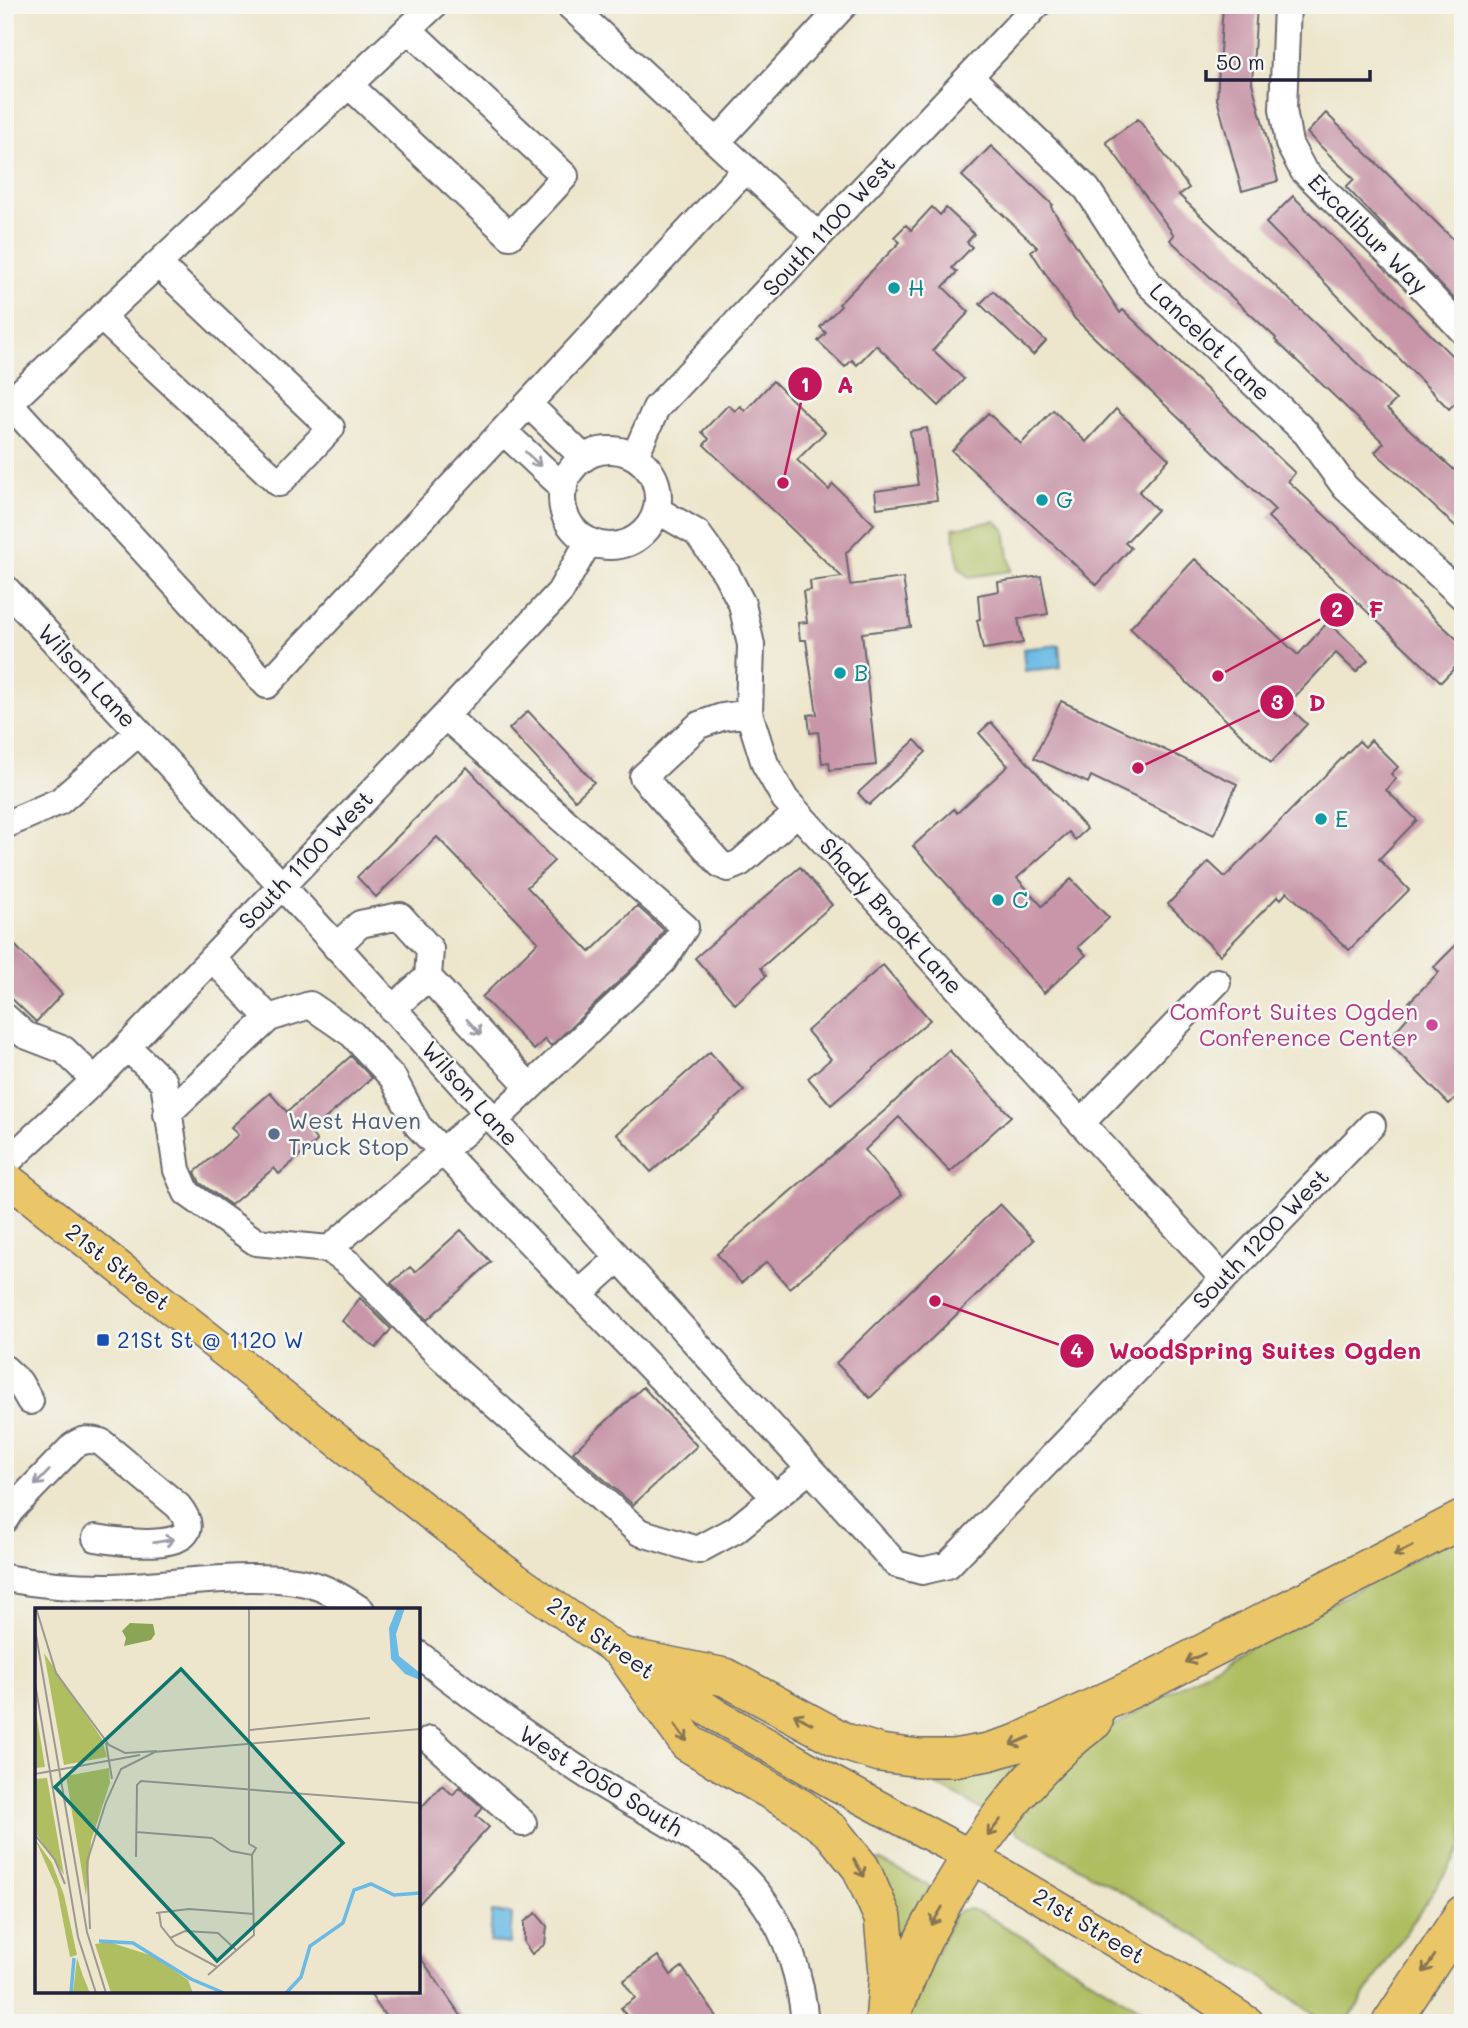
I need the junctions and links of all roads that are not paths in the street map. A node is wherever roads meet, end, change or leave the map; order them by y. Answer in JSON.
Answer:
{"nodes":[{"id":1,"x":434,"y":5,"type":"edge"},
{"id":2,"x":569,"y":5,"type":"edge"},
{"id":3,"x":844,"y":5,"type":"edge"},
{"id":4,"x":1037,"y":5,"type":"edge"},
{"id":5,"x":1287,"y":5,"type":"edge"},
{"id":6,"x":408,"y":29,"type":"junction"},
{"id":7,"x":970,"y":76,"type":"junction"},
{"id":8,"x":349,"y":85,"type":"junction"},
{"id":9,"x":717,"y":142,"type":"junction"},
{"id":10,"x":746,"y":169,"type":"junction"},
{"id":11,"x":818,"y":236,"type":"junction"},
{"id":12,"x":158,"y":264,"type":"junction"},
{"id":13,"x":101,"y":317,"type":"junction"},
{"id":14,"x":1463,"y":331,"type":"edge"},
{"id":15,"x":528,"y":404,"type":"junction"},
{"id":16,"x":7,"y":405,"type":"edge"},
{"id":17,"x":503,"y":431,"type":"junction"},
{"id":18,"x":635,"y":456,"type":"junction"},
{"id":19,"x":584,"y":458,"type":"junction"},
{"id":20,"x":564,"y":488,"type":"junction"},
{"id":21,"x":657,"y":510,"type":"junction"},
{"id":22,"x":589,"y":541,"type":"junction"},
{"id":23,"x":5,"y":588,"type":"edge"},
{"id":24,"x":1463,"y":597,"type":"edge"},
{"id":25,"x":749,"y":713,"type":"junction"},
{"id":26,"x":445,"y":716,"type":"junction"},
{"id":27,"x":139,"y":732,"type":"junction"},
{"id":28,"x":797,"y":813,"type":"junction"},
{"id":29,"x":5,"y":825,"type":"edge"},
{"id":30,"x":282,"y":886,"type":"junction"},
{"id":31,"x":337,"y":947,"type":"junction"},
{"id":32,"x":212,"y":958,"type":"junction"},
{"id":33,"x":428,"y":976,"type":"junction"},
{"id":34,"x":1217,"y":982,"type":"dead end"},
{"id":35,"x":392,"y":1009,"type":"junction"},
{"id":36,"x":5,"y":1017,"type":"edge"},
{"id":37,"x":269,"y":1018,"type":"junction"},
{"id":38,"x":127,"y":1047,"type":"junction"},
{"id":39,"x":96,"y":1080,"type":"junction"},
{"id":40,"x":530,"y":1087,"type":"junction"},
{"id":41,"x":167,"y":1114,"type":"junction"},
{"id":42,"x":490,"y":1117,"type":"junction"},
{"id":43,"x":1081,"y":1123,"type":"junction"},
{"id":44,"x":1372,"y":1125,"type":"dead end"},
{"id":45,"x":443,"y":1153,"type":"junction"},
{"id":46,"x":5,"y":1164,"type":"edge"},
{"id":47,"x":5,"y":1177,"type":"edge"},
{"id":48,"x":329,"y":1249,"type":"junction"},
{"id":49,"x":619,"y":1258,"type":"junction"},
{"id":50,"x":1223,"y":1278,"type":"junction"},
{"id":51,"x":579,"y":1294,"type":"junction"},
{"id":52,"x":5,"y":1369,"type":"edge"},
{"id":53,"x":30,"y":1401,"type":"dead end"},
{"id":54,"x":810,"y":1469,"type":"junction"},
{"id":55,"x":775,"y":1497,"type":"junction"},
{"id":56,"x":1463,"y":1518,"type":"edge"},
{"id":57,"x":5,"y":1519,"type":"edge"},
{"id":58,"x":96,"y":1538,"type":"dead end"},
{"id":59,"x":948,"y":1565,"type":"joint"},
{"id":60,"x":5,"y":1578,"type":"edge"},
{"id":61,"x":358,"y":1608,"type":"edge"},
{"id":62,"x":420,"y":1656,"type":"edge"},
{"id":63,"x":627,"y":1657,"type":"junction"},
{"id":64,"x":1149,"y":1681,"type":"junction"},
{"id":65,"x":430,"y":1740,"type":"dead end"},
{"id":66,"x":523,"y":1823,"type":"dead end"},
{"id":67,"x":972,"y":1857,"type":"junction"},
{"id":68,"x":1463,"y":1914,"type":"edge"},
{"id":69,"x":1393,"y":2018,"type":"edge"},
{"id":70,"x":805,"y":2023,"type":"edge"},
{"id":71,"x":886,"y":2023,"type":"edge"},
{"id":72,"x":1248,"y":2023,"type":"edge"}],
"edges":[{"from":1,"to":6,"type":"street"},
{"from":2,"to":9,"type":"street"},
{"from":3,"to":9,"type":"street"},
{"from":4,"to":7,"type":"street","name":"South 1100 West"},
{"from":5,"to":14,"type":"street","name":"Excalibur Way"},
{"from":6,"to":8,"type":"street"},
{"from":6,"to":8,"type":"street"},
{"from":7,"to":11,"type":"street","name":"South 1100 West"},
{"from":7,"to":24,"type":"street","name":"Lancelot Lane"},
{"from":8,"to":12,"type":"street"},
{"from":9,"to":10,"type":"street"},
{"from":10,"to":11,"type":"street"},
{"from":10,"to":15,"type":"street"},
{"from":11,"to":18,"type":"street","name":"South 1100 West"},
{"from":12,"to":13,"type":"street"},
{"from":12,"to":13,"type":"street"},
{"from":13,"to":16,"type":"street"},
{"from":15,"to":17,"type":"street"},
{"from":15,"to":19,"type":"street"},
{"from":16,"to":17,"type":"street"},
{"from":17,"to":20,"type":"street","one_way":true},
{"from":18,"to":19,"type":"street"},
{"from":18,"to":21,"type":"street"},
{"from":19,"to":20,"type":"street"},
{"from":20,"to":22,"type":"street"},
{"from":21,"to":22,"type":"street"},
{"from":21,"to":25,"type":"street","name":"Shady Brook Lane"},
{"from":22,"to":26,"type":"street","name":"South 1100 West"},
{"from":23,"to":27,"type":"street","name":"Wilson Lane"},
{"from":25,"to":28,"type":"street","name":"Shady Brook Lane"},
{"from":25,"to":28,"type":"street"},
{"from":26,"to":30,"type":"street","name":"South 1100 West"},
{"from":26,"to":40,"type":"street"},
{"from":27,"to":29,"type":"street"},
{"from":27,"to":30,"type":"street","name":"Wilson Lane"},
{"from":28,"to":43,"type":"street","name":"Shady Brook Lane"},
{"from":30,"to":31,"type":"street","name":"Wilson Lane"},
{"from":30,"to":32,"type":"street","name":"South 1100 West"},
{"from":31,"to":33,"type":"street"},
{"from":31,"to":35,"type":"street","name":"Wilson Lane"},
{"from":32,"to":37,"type":"street"},
{"from":32,"to":38,"type":"street","name":"South 1100 West"},
{"from":33,"to":35,"type":"street"},
{"from":33,"to":40,"type":"street","one_way":true},
{"from":34,"to":43,"type":"street"},
{"from":35,"to":42,"type":"street","name":"Wilson Lane"},
{"from":36,"to":39,"type":"street"},
{"from":37,"to":41,"type":"street"},
{"from":37,"to":45,"type":"street"},
{"from":38,"to":39,"type":"street","name":"South 1100 West"},
{"from":38,"to":41,"type":"street"},
{"from":39,"to":46,"type":"street","name":"South 1100 West"},
{"from":40,"to":42,"type":"street"},
{"from":41,"to":48,"type":"street"},
{"from":42,"to":45,"type":"street"},
{"from":42,"to":49,"type":"street","name":"Wilson Lane"},
{"from":43,"to":50,"type":"street","name":"Shady Brook Lane"},
{"from":44,"to":50,"type":"street","name":"South 1200 West"},
{"from":45,"to":48,"type":"street"},
{"from":45,"to":51,"type":"street"},
{"from":47,"to":63,"type":"main road","name":"21st Street"},
{"from":48,"to":55,"type":"street"},
{"from":49,"to":51,"type":"street"},
{"from":49,"to":54,"type":"street","name":"Wilson Lane"},
{"from":50,"to":59,"type":"street","name":"South 1200 West"},
{"from":51,"to":55,"type":"street"},
{"from":52,"to":53,"type":"street"},
{"from":54,"to":55,"type":"street"},
{"from":54,"to":59,"type":"street","name":"Wilson Lane"},
{"from":56,"to":64,"type":"highway","one_way":true},
{"from":58,"to":57,"type":"street","one_way":true},
{"from":60,"to":61,"type":"street"},
{"from":62,"to":70,"type":"street","name":"West 2050 South"},
{"from":64,"to":63,"type":"highway","one_way":true},
{"from":63,"to":67,"type":"main road","name":"21st Street"},
{"from":63,"to":71,"type":"highway","one_way":true},
{"from":64,"to":67,"type":"highway","one_way":true},
{"from":65,"to":66,"type":"street"},
{"from":67,"to":71,"type":"highway","one_way":true},
{"from":67,"to":72,"type":"main road","name":"21st Street"},
{"from":68,"to":69,"type":"highway","one_way":true}]}
